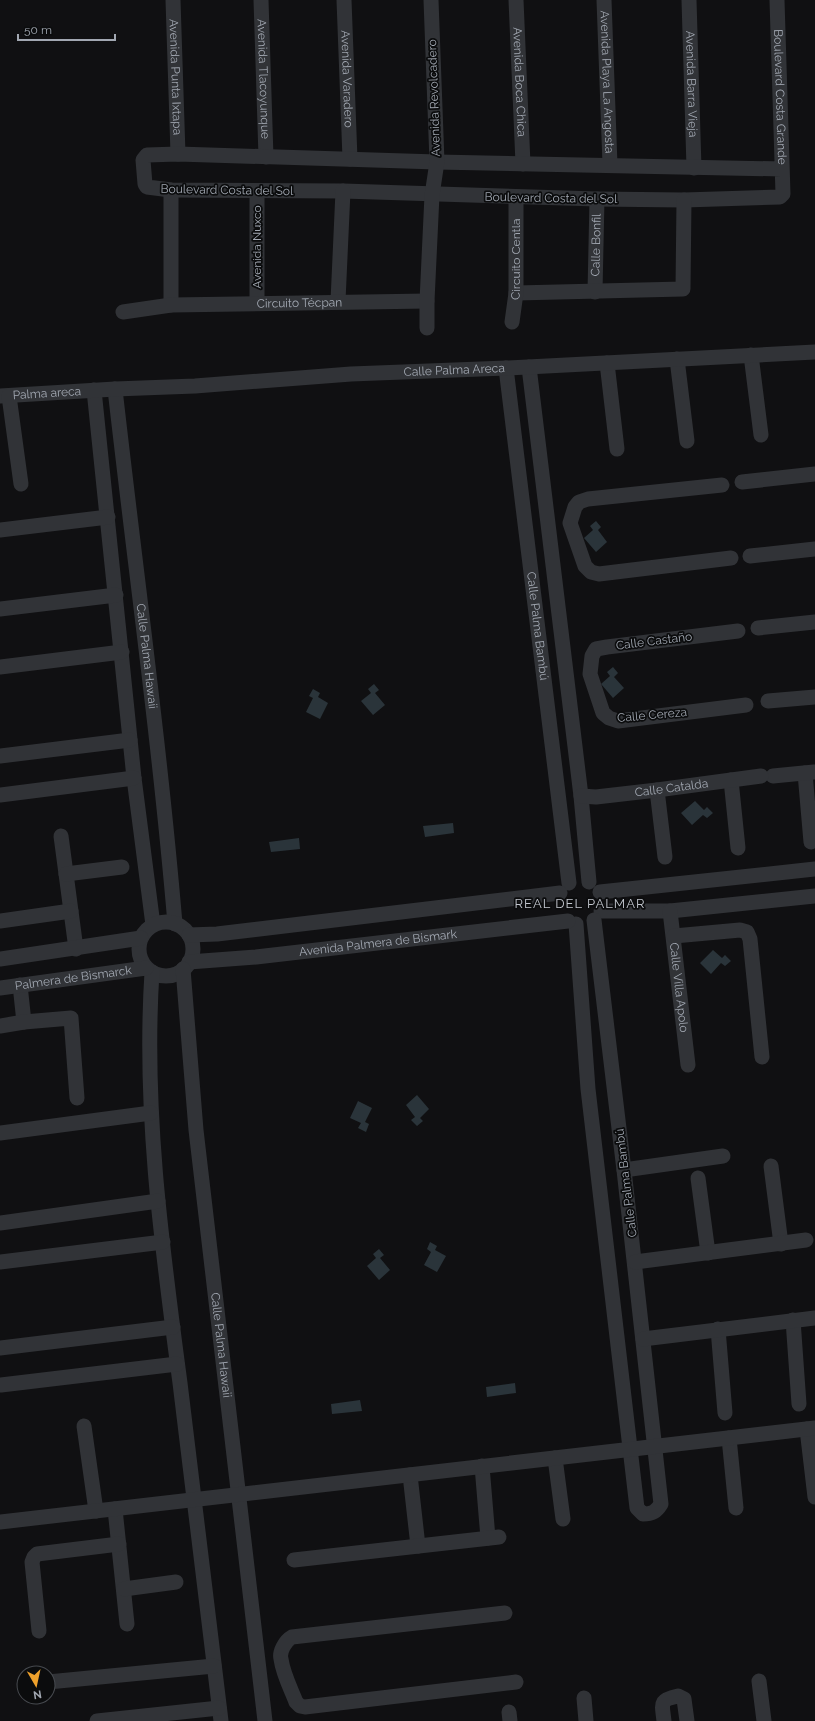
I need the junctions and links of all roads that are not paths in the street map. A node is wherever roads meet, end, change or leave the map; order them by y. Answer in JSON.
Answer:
{"nodes":[{"id":1,"x":173,"y":0,"type":"edge"},
{"id":2,"x":261,"y":0,"type":"edge"},
{"id":3,"x":344,"y":0,"type":"edge"},
{"id":4,"x":431,"y":0,"type":"edge"},
{"id":5,"x":516,"y":0,"type":"edge"},
{"id":6,"x":604,"y":0,"type":"edge"},
{"id":7,"x":689,"y":0,"type":"edge"},
{"id":8,"x":777,"y":0,"type":"edge"},
{"id":9,"x":178,"y":154,"type":"junction"},
{"id":10,"x":266,"y":157,"type":"junction"},
{"id":11,"x":350,"y":159,"type":"junction"},
{"id":12,"x":437,"y":162,"type":"junction"},
{"id":13,"x":522,"y":164,"type":"junction"},
{"id":14,"x":610,"y":165,"type":"junction"},
{"id":15,"x":694,"y":168,"type":"junction"},
{"id":16,"x":782,"y":169,"type":"junction"},
{"id":17,"x":171,"y":190,"type":"junction"},
{"id":18,"x":257,"y":191,"type":"junction"},
{"id":19,"x":343,"y":192,"type":"junction"},
{"id":20,"x":783,"y":194,"type":"joint"},
{"id":21,"x":432,"y":195,"type":"junction"},
{"id":22,"x":516,"y":197,"type":"junction"},
{"id":23,"x":597,"y":199,"type":"junction"},
{"id":24,"x":684,"y":200,"type":"junction"},
{"id":25,"x":595,"y":292,"type":"junction"},
{"id":26,"x":516,"y":293,"type":"junction"},
{"id":27,"x":427,"y":300,"type":"junction"},
{"id":28,"x":338,"y":301,"type":"junction"},
{"id":29,"x":257,"y":303,"type":"junction"},
{"id":30,"x":172,"y":305,"type":"junction"},
{"id":31,"x":123,"y":312,"type":"dead end"},
{"id":32,"x":512,"y":322,"type":"dead end"},
{"id":33,"x":427,"y":328,"type":"dead end"},
{"id":34,"x":815,"y":352,"type":"edge"},
{"id":35,"x":751,"y":355,"type":"junction"},
{"id":36,"x":677,"y":359,"type":"junction"},
{"id":37,"x":607,"y":363,"type":"junction"},
{"id":38,"x":529,"y":367,"type":"junction"},
{"id":39,"x":506,"y":368,"type":"junction"},
{"id":40,"x":115,"y":389,"type":"junction"},
{"id":41,"x":94,"y":390,"type":"junction"},
{"id":42,"x":5,"y":396,"type":"edge"},
{"id":43,"x":761,"y":435,"type":"dead end"},
{"id":44,"x":687,"y":441,"type":"dead end"},
{"id":45,"x":617,"y":450,"type":"dead end"},
{"id":46,"x":815,"y":474,"type":"edge"},
{"id":47,"x":742,"y":482,"type":"dead end"},
{"id":48,"x":21,"y":484,"type":"dead end"},
{"id":49,"x":722,"y":485,"type":"dead end"},
{"id":50,"x":108,"y":517,"type":"junction"},
{"id":51,"x":570,"y":523,"type":"junction"},
{"id":52,"x":548,"y":525,"type":"junction"},
{"id":53,"x":0,"y":530,"type":"edge"},
{"id":54,"x":815,"y":549,"type":"edge"},
{"id":55,"x":750,"y":556,"type":"dead end"},
{"id":56,"x":731,"y":558,"type":"dead end"},
{"id":57,"x":116,"y":595,"type":"junction"},
{"id":58,"x":0,"y":609,"type":"edge"},
{"id":59,"x":815,"y":622,"type":"edge"},
{"id":60,"x":758,"y":628,"type":"dead end"},
{"id":61,"x":738,"y":631,"type":"dead end"},
{"id":62,"x":122,"y":652,"type":"junction"},
{"id":63,"x":0,"y":668,"type":"edge"},
{"id":64,"x":590,"y":674,"type":"junction"},
{"id":65,"x":565,"y":677,"type":"junction"},
{"id":66,"x":815,"y":697,"type":"edge"},
{"id":67,"x":768,"y":701,"type":"dead end"},
{"id":68,"x":746,"y":705,"type":"dead end"},
{"id":69,"x":130,"y":740,"type":"junction"},
{"id":70,"x":0,"y":756,"type":"edge"},
{"id":71,"x":810,"y":773,"type":"edge"},
{"id":72,"x":134,"y":778,"type":"junction"},
{"id":73,"x":731,"y":780,"type":"junction"},
{"id":74,"x":657,"y":790,"type":"junction"},
{"id":75,"x":0,"y":795,"type":"edge"},
{"id":76,"x":580,"y":796,"type":"junction"},
{"id":77,"x":61,"y":836,"type":"dead end"},
{"id":78,"x":811,"y":842,"type":"dead end"},
{"id":79,"x":738,"y":848,"type":"dead end"},
{"id":80,"x":665,"y":857,"type":"dead end"},
{"id":81,"x":122,"y":867,"type":"dead end"},
{"id":82,"x":815,"y":869,"type":"edge"},
{"id":83,"x":66,"y":874,"type":"junction"},
{"id":84,"x":589,"y":882,"type":"junction"},
{"id":85,"x":565,"y":888,"type":"junction"},
{"id":86,"x":600,"y":892,"type":"junction"},
{"id":87,"x":815,"y":896,"type":"edge"},
{"id":88,"x":71,"y":911,"type":"junction"},
{"id":89,"x":670,"y":911,"type":"junction"},
{"id":90,"x":597,"y":916,"type":"junction"},
{"id":91,"x":0,"y":920,"type":"edge"},
{"id":92,"x":572,"y":923,"type":"junction"},
{"id":93,"x":175,"y":924,"type":"junction"},
{"id":94,"x":153,"y":925,"type":"junction"},
{"id":95,"x":189,"y":935,"type":"junction"},
{"id":96,"x":674,"y":936,"type":"junction"},
{"id":97,"x":141,"y":938,"type":"junction"},
{"id":98,"x":76,"y":949,"type":"junction"},
{"id":99,"x":0,"y":959,"type":"edge"},
{"id":100,"x":186,"y":965,"type":"junction"},
{"id":101,"x":149,"y":970,"type":"junction"},
{"id":102,"x":20,"y":985,"type":"junction"},
{"id":103,"x":0,"y":988,"type":"edge"},
{"id":104,"x":24,"y":1022,"type":"junction"},
{"id":105,"x":0,"y":1026,"type":"edge"},
{"id":106,"x":762,"y":1057,"type":"dead end"},
{"id":107,"x":688,"y":1065,"type":"dead end"},
{"id":108,"x":77,"y":1098,"type":"dead end"},
{"id":109,"x":151,"y":1113,"type":"junction"},
{"id":110,"x":0,"y":1133,"type":"edge"},
{"id":111,"x":722,"y":1156,"type":"dead end"},
{"id":112,"x":771,"y":1166,"type":"dead end"},
{"id":113,"x":624,"y":1170,"type":"junction"},
{"id":114,"x":698,"y":1178,"type":"dead end"},
{"id":115,"x":158,"y":1201,"type":"junction"},
{"id":116,"x":0,"y":1223,"type":"edge"},
{"id":117,"x":806,"y":1240,"type":"dead end"},
{"id":118,"x":163,"y":1242,"type":"junction"},
{"id":119,"x":781,"y":1244,"type":"junction"},
{"id":120,"x":708,"y":1253,"type":"junction"},
{"id":121,"x":0,"y":1262,"type":"edge"},
{"id":122,"x":635,"y":1262,"type":"junction"},
{"id":123,"x":815,"y":1318,"type":"edge"},
{"id":124,"x":793,"y":1320,"type":"junction"},
{"id":125,"x":173,"y":1327,"type":"junction"},
{"id":126,"x":718,"y":1329,"type":"junction"},
{"id":127,"x":643,"y":1339,"type":"junction"},
{"id":128,"x":0,"y":1348,"type":"edge"},
{"id":129,"x":177,"y":1364,"type":"junction"},
{"id":130,"x":1,"y":1385,"type":"edge"},
{"id":131,"x":799,"y":1404,"type":"dead end"},
{"id":132,"x":726,"y":1413,"type":"dead end"},
{"id":133,"x":84,"y":1426,"type":"dead end"},
{"id":134,"x":811,"y":1429,"type":"edge"},
{"id":135,"x":729,"y":1438,"type":"junction"},
{"id":136,"x":655,"y":1446,"type":"junction"},
{"id":137,"x":631,"y":1449,"type":"junction"},
{"id":138,"x":555,"y":1458,"type":"junction"},
{"id":139,"x":482,"y":1466,"type":"junction"},
{"id":140,"x":410,"y":1475,"type":"junction"},
{"id":141,"x":239,"y":1494,"type":"junction"},
{"id":142,"x":815,"y":1497,"type":"edge"},
{"id":143,"x":195,"y":1500,"type":"junction"},
{"id":144,"x":736,"y":1508,"type":"dead end"},
{"id":145,"x":116,"y":1509,"type":"junction"},
{"id":146,"x":96,"y":1511,"type":"junction"},
{"id":147,"x":563,"y":1519,"type":"dead end"},
{"id":148,"x":0,"y":1522,"type":"edge"},
{"id":149,"x":119,"y":1544,"type":"junction"},
{"id":150,"x":418,"y":1546,"type":"junction"},
{"id":151,"x":294,"y":1560,"type":"dead end"},
{"id":152,"x":176,"y":1582,"type":"dead end"},
{"id":153,"x":124,"y":1589,"type":"junction"},
{"id":154,"x":506,"y":1613,"type":"dead end"},
{"id":155,"x":127,"y":1624,"type":"dead end"},
{"id":156,"x":39,"y":1631,"type":"dead end"},
{"id":157,"x":280,"y":1658,"type":"junction"},
{"id":158,"x":258,"y":1660,"type":"junction"},
{"id":159,"x":214,"y":1666,"type":"junction"},
{"id":160,"x":56,"y":1681,"type":"edge"},
{"id":161,"x":759,"y":1681,"type":"dead end"},
{"id":162,"x":516,"y":1682,"type":"dead end"},
{"id":163,"x":584,"y":1698,"type":"dead end"},
{"id":164,"x":220,"y":1715,"type":"edge"},
{"id":165,"x":97,"y":1721,"type":"edge"},
{"id":166,"x":265,"y":1721,"type":"edge"},
{"id":167,"x":586,"y":1721,"type":"edge"},
{"id":168,"x":664,"y":1721,"type":"edge"},
{"id":169,"x":686,"y":1721,"type":"edge"},
{"id":170,"x":764,"y":1721,"type":"edge"}],
"edges":[{"from":1,"to":9,"type":"street","name":"Avenida Punta Ixtapa"},
{"from":2,"to":10,"type":"street","name":"Avenida Tlacoyunque"},
{"from":3,"to":11,"type":"street","name":"Avenida Varadero"},
{"from":4,"to":12,"type":"street","name":"Avenida Revolcadero"},
{"from":5,"to":13,"type":"street","name":"Avenida Boca Chica"},
{"from":6,"to":14,"type":"street","name":"Avenida Playa La Angosta"},
{"from":7,"to":15,"type":"street","name":"Avenida Barra Vieja"},
{"from":8,"to":16,"type":"street","name":"Boulevard Costa Grande"},
{"from":9,"to":10,"type":"street","name":"Boulevard Costa del Sol"},
{"from":9,"to":17,"type":"street","name":"Boulevard Costa del Sol"},
{"from":10,"to":11,"type":"street","name":"Boulevard Costa del Sol"},
{"from":11,"to":12,"type":"street","name":"Boulevard Costa del Sol"},
{"from":12,"to":13,"type":"street","name":"Boulevard Costa del Sol"},
{"from":12,"to":21,"type":"street","name":"Avenida Revolcadero"},
{"from":13,"to":14,"type":"street","name":"Boulevard Costa del Sol"},
{"from":14,"to":15,"type":"street","name":"Boulevard Costa del Sol"},
{"from":15,"to":16,"type":"street","name":"Boulevard Costa del Sol"},
{"from":16,"to":20,"type":"street","name":"Boulevard Costa Grande"},
{"from":17,"to":18,"type":"street","name":"Boulevard Costa del Sol"},
{"from":17,"to":30,"type":"street"},
{"from":18,"to":19,"type":"street","name":"Boulevard Costa del Sol"},
{"from":18,"to":29,"type":"street","name":"Avenida Nuxco"},
{"from":19,"to":21,"type":"street","name":"Boulevard Costa del Sol"},
{"from":19,"to":28,"type":"street"},
{"from":20,"to":24,"type":"street","name":"Boulevard Costa del Sol"},
{"from":21,"to":22,"type":"street","name":"Boulevard Costa del Sol"},
{"from":21,"to":27,"type":"street"},
{"from":22,"to":23,"type":"street","name":"Boulevard Costa del Sol"},
{"from":22,"to":26,"type":"street","name":"Circuito Centla"},
{"from":23,"to":24,"type":"street","name":"Boulevard Costa del Sol"},
{"from":23,"to":25,"type":"street","name":"Calle Bonfil"},
{"from":24,"to":25,"type":"street"},
{"from":25,"to":26,"type":"street"},
{"from":26,"to":32,"type":"street","name":"Circuito Centla"},
{"from":27,"to":28,"type":"street","name":"Circuito Técpan"},
{"from":27,"to":33,"type":"street"},
{"from":28,"to":29,"type":"street","name":"Circuito Técpan"},
{"from":29,"to":30,"type":"street","name":"Circuito Técpan"},
{"from":30,"to":31,"type":"street","name":"Circuito Técpan"},
{"from":34,"to":35,"type":"street","name":"Calle Palma Areca"},
{"from":35,"to":36,"type":"street","name":"Calle Palma Areca"},
{"from":35,"to":43,"type":"street"},
{"from":36,"to":37,"type":"street","name":"Calle Palma Areca"},
{"from":36,"to":44,"type":"street"},
{"from":37,"to":38,"type":"street","name":"Calle Palma Areca"},
{"from":37,"to":45,"type":"street"},
{"from":38,"to":39,"type":"street","name":"Calle Palma Areca"},
{"from":38,"to":52,"type":"street","name":"Calle Palma Bambú"},
{"from":39,"to":40,"type":"street","name":"Calle Palma Areca"},
{"from":39,"to":85,"type":"street","name":"Calle Palma Bambú"},
{"from":40,"to":41,"type":"street","name":"Calle Palma Areca"},
{"from":40,"to":93,"type":"street","name":"Calle Palma Hawaii"},
{"from":41,"to":42,"type":"street","name":"Palma areca"},
{"from":41,"to":50,"type":"street","name":"Calle Palma Hawaii"},
{"from":42,"to":48,"type":"street"},
{"from":46,"to":47,"type":"street"},
{"from":49,"to":51,"type":"street"},
{"from":50,"to":53,"type":"street"},
{"from":50,"to":57,"type":"street","name":"Calle Palma Hawaii"},
{"from":51,"to":52,"type":"street"},
{"from":51,"to":56,"type":"street"},
{"from":52,"to":65,"type":"street","name":"Calle Palma Bambú"},
{"from":54,"to":55,"type":"street"},
{"from":57,"to":58,"type":"street"},
{"from":57,"to":62,"type":"street","name":"Calle Palma Hawaii"},
{"from":59,"to":60,"type":"street"},
{"from":61,"to":64,"type":"street","name":"Calle Castaño"},
{"from":62,"to":63,"type":"street"},
{"from":62,"to":69,"type":"street","name":"Calle Palma Hawaii"},
{"from":64,"to":65,"type":"street"},
{"from":64,"to":68,"type":"street","name":"Calle Cereza"},
{"from":65,"to":76,"type":"street","name":"Calle Palma Bambú"},
{"from":66,"to":67,"type":"street"},
{"from":69,"to":70,"type":"street"},
{"from":69,"to":72,"type":"street","name":"Calle Palma Hawaii"},
{"from":71,"to":73,"type":"street","name":"Calle Catalda"},
{"from":71,"to":78,"type":"street"},
{"from":72,"to":75,"type":"street"},
{"from":72,"to":94,"type":"street","name":"Calle Palma Hawaii"},
{"from":73,"to":74,"type":"street","name":"Calle Catalda"},
{"from":73,"to":79,"type":"street"},
{"from":74,"to":76,"type":"street","name":"Calle Catalda"},
{"from":74,"to":80,"type":"street"},
{"from":76,"to":84,"type":"street","name":"Calle Palma Bambú"},
{"from":77,"to":83,"type":"street"},
{"from":81,"to":83,"type":"street"},
{"from":82,"to":86,"type":"street"},
{"from":83,"to":88,"type":"street"},
{"from":84,"to":85,"type":"street"},
{"from":84,"to":86,"type":"street"},
{"from":85,"to":92,"type":"street"},
{"from":85,"to":95,"type":"street"},
{"from":86,"to":90,"type":"street"},
{"from":87,"to":89,"type":"street"},
{"from":88,"to":91,"type":"street"},
{"from":88,"to":98,"type":"street"},
{"from":89,"to":90,"type":"street"},
{"from":89,"to":96,"type":"street","name":"Calle Villa Apolo"},
{"from":90,"to":92,"type":"street"},
{"from":90,"to":113,"type":"street","name":"Calle Palma Bambú"},
{"from":92,"to":100,"type":"street","name":"Avenida Palmera de Bismark"},
{"from":92,"to":137,"type":"street"},
{"from":93,"to":94,"type":"street"},
{"from":93,"to":95,"type":"street"},
{"from":94,"to":97,"type":"street"},
{"from":95,"to":100,"type":"street"},
{"from":96,"to":106,"type":"street"},
{"from":96,"to":107,"type":"street","name":"Calle Villa Apolo"},
{"from":97,"to":98,"type":"street"},
{"from":97,"to":101,"type":"street"},
{"from":98,"to":99,"type":"street"},
{"from":100,"to":101,"type":"street"},
{"from":100,"to":141,"type":"street","name":"Calle Palma Hawaii"},
{"from":101,"to":102,"type":"street","name":"Palmera de Bismarck"},
{"from":101,"to":109,"type":"street"},
{"from":102,"to":103,"type":"street","name":"Palmera de Bismarck"},
{"from":102,"to":104,"type":"street"},
{"from":104,"to":105,"type":"street"},
{"from":104,"to":108,"type":"street"},
{"from":109,"to":110,"type":"street"},
{"from":109,"to":115,"type":"street"},
{"from":111,"to":113,"type":"street"},
{"from":112,"to":119,"type":"street"},
{"from":113,"to":122,"type":"street","name":"Calle Palma Bambú"},
{"from":114,"to":120,"type":"street"},
{"from":115,"to":116,"type":"street"},
{"from":115,"to":118,"type":"street"},
{"from":117,"to":119,"type":"street"},
{"from":118,"to":121,"type":"street"},
{"from":118,"to":125,"type":"street"},
{"from":119,"to":120,"type":"street"},
{"from":120,"to":122,"type":"street"},
{"from":122,"to":127,"type":"street","name":"Calle Palma Bambú"},
{"from":123,"to":124,"type":"street"},
{"from":124,"to":126,"type":"street"},
{"from":124,"to":131,"type":"street"},
{"from":125,"to":128,"type":"street"},
{"from":125,"to":129,"type":"street"},
{"from":126,"to":127,"type":"street"},
{"from":126,"to":132,"type":"street"},
{"from":127,"to":136,"type":"street","name":"Calle Palma Bambú"},
{"from":129,"to":130,"type":"street"},
{"from":129,"to":143,"type":"street"},
{"from":133,"to":146,"type":"street"},
{"from":134,"to":135,"type":"street"},
{"from":134,"to":142,"type":"street"},
{"from":135,"to":136,"type":"street"},
{"from":135,"to":144,"type":"street"},
{"from":136,"to":137,"type":"street"},
{"from":136,"to":137,"type":"street","name":"Calle Palma Bambú"},
{"from":137,"to":138,"type":"street"},
{"from":138,"to":139,"type":"street"},
{"from":138,"to":147,"type":"street"},
{"from":139,"to":140,"type":"street"},
{"from":139,"to":150,"type":"street"},
{"from":140,"to":141,"type":"street"},
{"from":140,"to":150,"type":"street"},
{"from":141,"to":143,"type":"street"},
{"from":141,"to":158,"type":"street","name":"Calle Palma Hawaii"},
{"from":143,"to":145,"type":"street"},
{"from":143,"to":159,"type":"street"},
{"from":145,"to":146,"type":"street"},
{"from":145,"to":149,"type":"street"},
{"from":146,"to":148,"type":"street"},
{"from":149,"to":153,"type":"street"},
{"from":149,"to":156,"type":"street"},
{"from":150,"to":151,"type":"street"},
{"from":152,"to":153,"type":"street"},
{"from":153,"to":155,"type":"street"},
{"from":154,"to":157,"type":"street"},
{"from":157,"to":158,"type":"street"},
{"from":157,"to":162,"type":"street"},
{"from":158,"to":166,"type":"street","name":"Calle Palma Hawaii"},
{"from":159,"to":160,"type":"street"},
{"from":159,"to":164,"type":"street"},
{"from":161,"to":170,"type":"street"},
{"from":163,"to":167,"type":"street"},
{"from":164,"to":165,"type":"street"},
{"from":168,"to":169,"type":"street"}]}
